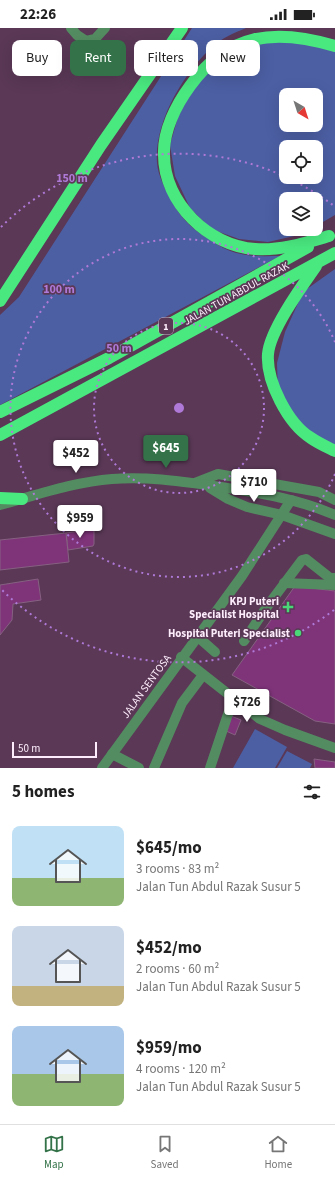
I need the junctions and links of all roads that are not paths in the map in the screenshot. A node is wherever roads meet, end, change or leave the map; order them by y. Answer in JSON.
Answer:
{"nodes":[{"id":1,"x":71,"y":28,"type":"edge"},
{"id":2,"x":105,"y":28,"type":"edge"},
{"id":3,"x":182,"y":28,"type":"edge"},
{"id":4,"x":335,"y":46,"type":"edge"},
{"id":5,"x":332,"y":234,"type":"edge"},
{"id":6,"x":335,"y":253,"type":"edge"},
{"id":7,"x":318,"y":263,"type":"junction"},
{"id":8,"x":0,"y":301,"type":"edge"},
{"id":9,"x":0,"y":412,"type":"edge"},
{"id":10,"x":0,"y":435,"type":"edge"},
{"id":11,"x":335,"y":452,"type":"edge"},
{"id":12,"x":200,"y":484,"type":"junction"},
{"id":13,"x":0,"y":498,"type":"edge"},
{"id":14,"x":22,"y":499,"type":"junction"},
{"id":15,"x":291,"y":500,"type":"junction"},
{"id":16,"x":335,"y":500,"type":"edge"},
{"id":17,"x":0,"y":505,"type":"edge"},
{"id":18,"x":335,"y":514,"type":"edge"},
{"id":19,"x":282,"y":515,"type":"junction"},
{"id":20,"x":335,"y":534,"type":"edge"},
{"id":21,"x":335,"y":578,"type":"edge"},
{"id":22,"x":284,"y":583,"type":"junction"},
{"id":23,"x":335,"y":585,"type":"edge"},
{"id":24,"x":198,"y":637,"type":"junction"},
{"id":25,"x":244,"y":641,"type":"dead end"},
{"id":26,"x":215,"y":652,"type":"dead end"},
{"id":27,"x":181,"y":658,"type":"junction"},
{"id":28,"x":203,"y":675,"type":"junction"},
{"id":29,"x":233,"y":699,"type":"junction"},
{"id":30,"x":335,"y":748,"type":"edge"},
{"id":31,"x":112,"y":754,"type":"junction"},
{"id":32,"x":102,"y":768,"type":"edge"},
{"id":33,"x":138,"y":768,"type":"edge"},
{"id":34,"x":154,"y":768,"type":"edge"},
{"id":35,"x":210,"y":768,"type":"edge"}],
"edges":[{"from":1,"to":2,"type":"street"},
{"from":3,"to":8,"type":"highway"},
{"from":4,"to":5,"type":"highway"},
{"from":5,"to":9,"type":"highway","name":"JALAN TUN ABDUL RAZAK","number":"1"},
{"from":6,"to":7,"type":"highway","name":"JALAN TUN ABDUL RAZAK","number":"1"},
{"from":7,"to":10,"type":"highway","name":"JALAN TUN ABDUL RAZAK","number":"1"},
{"from":7,"to":11,"type":"highway"},
{"from":12,"to":14,"type":"street"},
{"from":12,"to":15,"type":"street"},
{"from":12,"to":16,"type":"street"},
{"from":12,"to":19,"type":"street"},
{"from":13,"to":14,"type":"highway"},
{"from":14,"to":17,"type":"street"},
{"from":15,"to":18,"type":"street"},
{"from":15,"to":19,"type":"street","name":"JALAN SENTOSA"},
{"from":19,"to":20,"type":"street"},
{"from":19,"to":24,"type":"street","name":"JALAN SENTOSA"},
{"from":21,"to":22,"type":"street"},
{"from":22,"to":23,"type":"street"},
{"from":22,"to":25,"type":"street"},
{"from":24,"to":26,"type":"street"},
{"from":24,"to":27,"type":"street","name":"JALAN SENTOSA"},
{"from":27,"to":28,"type":"street"},
{"from":27,"to":31,"type":"street","name":"JALAN SENTOSA"},
{"from":28,"to":29,"type":"street"},
{"from":28,"to":34,"type":"street"},
{"from":29,"to":30,"type":"street"},
{"from":29,"to":35,"type":"street"},
{"from":31,"to":32,"type":"street","name":"JALAN SENTOSA"},
{"from":31,"to":33,"type":"street"}]}
